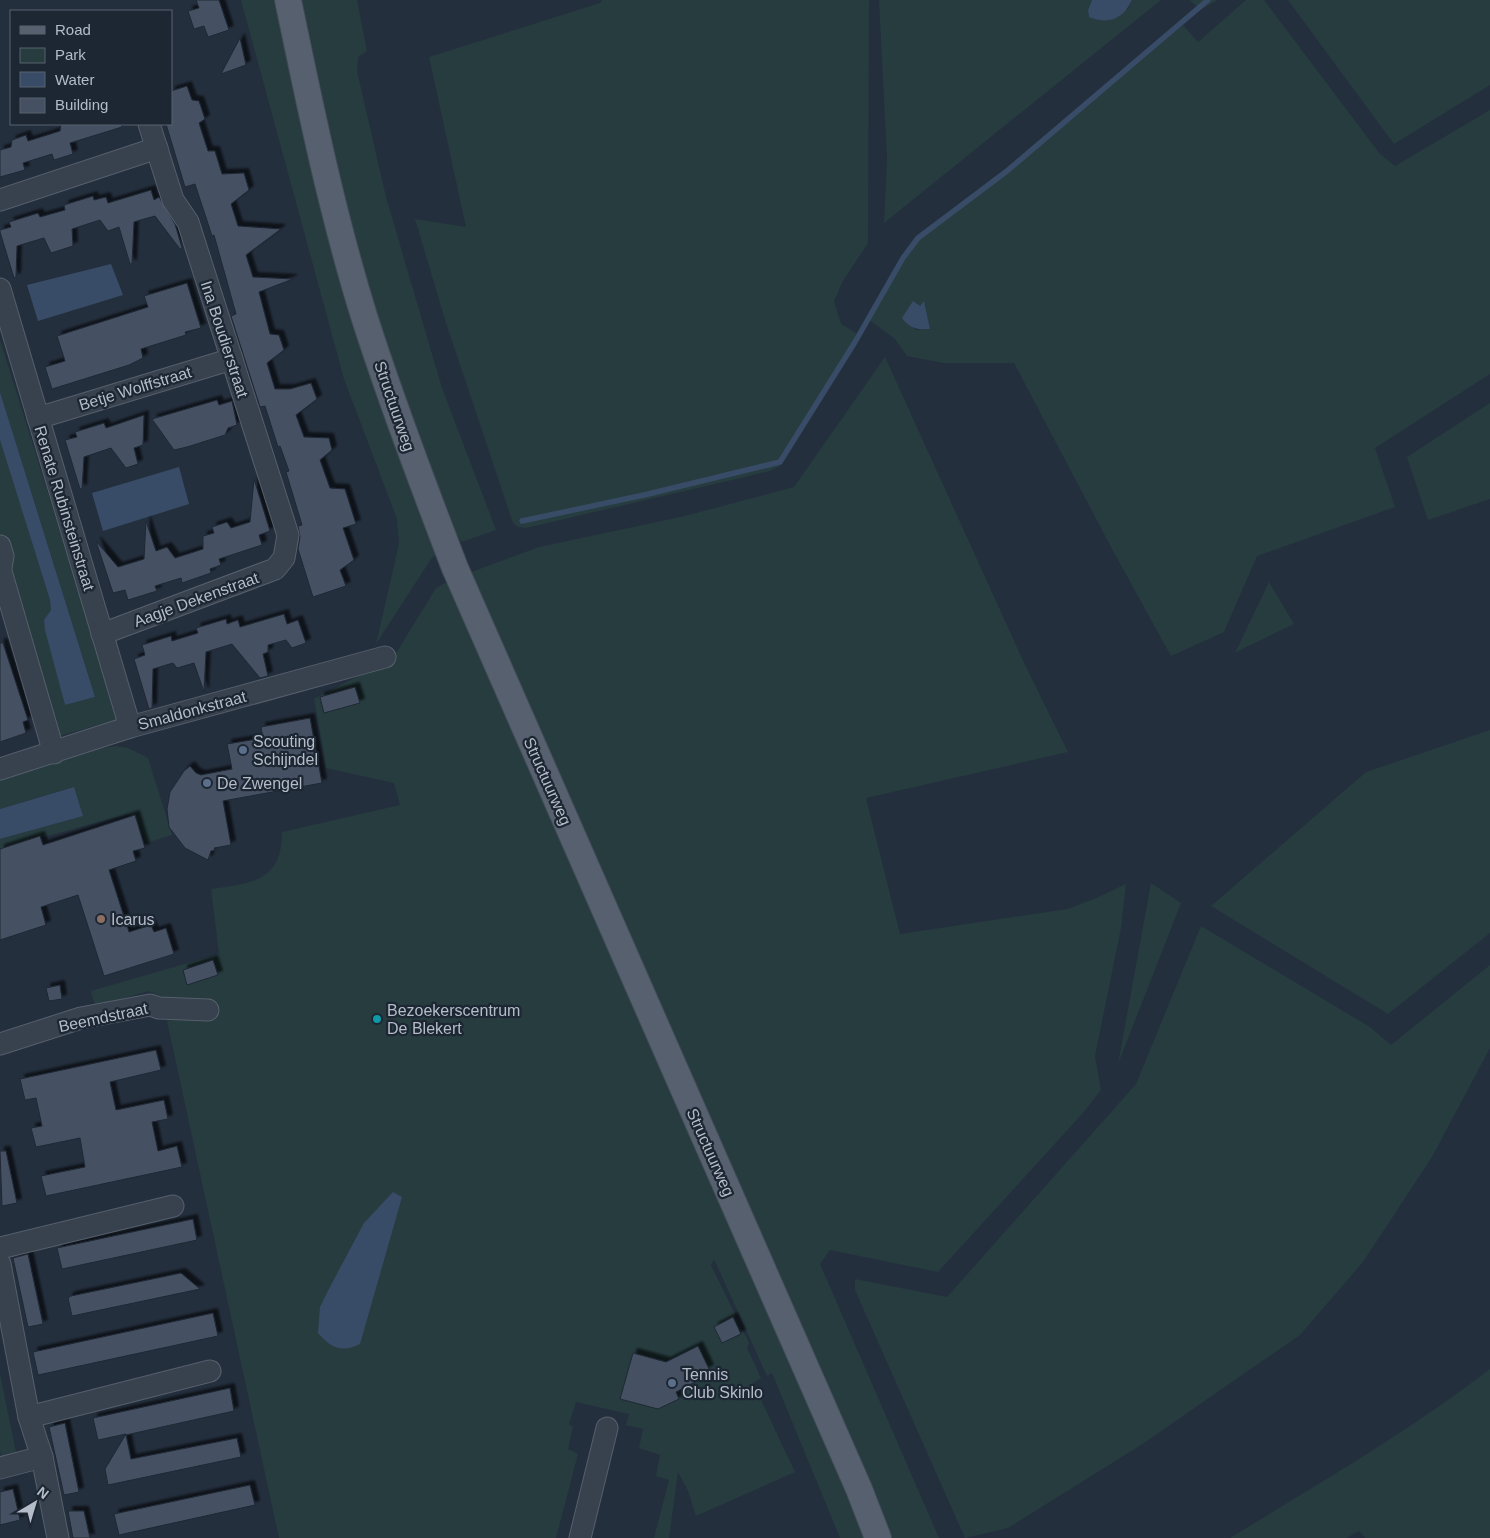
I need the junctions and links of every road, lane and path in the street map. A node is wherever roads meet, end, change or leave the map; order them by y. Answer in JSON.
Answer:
{"nodes":[{"id":1,"x":288,"y":0,"type":"edge"},
{"id":2,"x":149,"y":125,"type":"edge"},
{"id":3,"x":157,"y":148,"type":"junction"},
{"id":4,"x":0,"y":200,"type":"edge"},
{"id":5,"x":0,"y":289,"type":"edge"},
{"id":6,"x":232,"y":359,"type":"junction"},
{"id":7,"x":38,"y":418,"type":"junction"},
{"id":8,"x":0,"y":546,"type":"edge"},
{"id":9,"x":284,"y":558,"type":"joint"},
{"id":10,"x":0,"y":568,"type":"edge"},
{"id":11,"x":0,"y":573,"type":"edge"},
{"id":12,"x":102,"y":634,"type":"junction"},
{"id":13,"x":385,"y":657,"type":"dead end"},
{"id":14,"x":130,"y":727,"type":"junction"},
{"id":15,"x":54,"y":753,"type":"junction"},
{"id":16,"x":0,"y":769,"type":"edge"},
{"id":17,"x":208,"y":1010,"type":"dead end"},
{"id":18,"x":0,"y":1044,"type":"edge"},
{"id":19,"x":173,"y":1206,"type":"dead end"},
{"id":20,"x":0,"y":1248,"type":"edge"},
{"id":21,"x":0,"y":1264,"type":"edge"},
{"id":22,"x":4,"y":1304,"type":"edge"},
{"id":23,"x":210,"y":1371,"type":"dead end"},
{"id":24,"x":29,"y":1417,"type":"junction"},
{"id":25,"x":606,"y":1428,"type":"dead end"},
{"id":26,"x":42,"y":1457,"type":"junction"},
{"id":27,"x":0,"y":1468,"type":"edge"},
{"id":28,"x":58,"y":1538,"type":"edge"},
{"id":29,"x":580,"y":1538,"type":"edge"},
{"id":30,"x":878,"y":1538,"type":"edge"}],
"edges":[{"from":1,"to":30,"type":"main road","name":"Structuurweg"},
{"from":2,"to":3,"type":"street","name":"Ina Boudierstraat"},
{"from":3,"to":4,"type":"street"},
{"from":3,"to":6,"type":"street","name":"Ina Boudierstraat"},
{"from":5,"to":7,"type":"street","name":"Renate Rubinsteinstraat"},
{"from":6,"to":7,"type":"street","name":"Betje Wolffstraat"},
{"from":6,"to":9,"type":"street","name":"Ina Boudierstraat"},
{"from":7,"to":12,"type":"street","name":"Renate Rubinsteinstraat"},
{"from":8,"to":10,"type":"street"},
{"from":9,"to":12,"type":"street","name":"Aagje Dekenstraat"},
{"from":10,"to":11,"type":"street"},
{"from":10,"to":15,"type":"street"},
{"from":12,"to":14,"type":"street","name":"Renate Rubinsteinstraat"},
{"from":13,"to":14,"type":"street","name":"Smaldonkstraat"},
{"from":14,"to":15,"type":"street","name":"Smaldonkstraat"},
{"from":15,"to":16,"type":"street","name":"Smaldonkstraat"},
{"from":17,"to":18,"type":"street","name":"Beemdstraat"},
{"from":19,"to":20,"type":"street"},
{"from":21,"to":22,"type":"street"},
{"from":22,"to":24,"type":"street"},
{"from":23,"to":24,"type":"street"},
{"from":24,"to":26,"type":"street"},
{"from":25,"to":29,"type":"street"},
{"from":26,"to":27,"type":"street"},
{"from":26,"to":28,"type":"street"}]}
